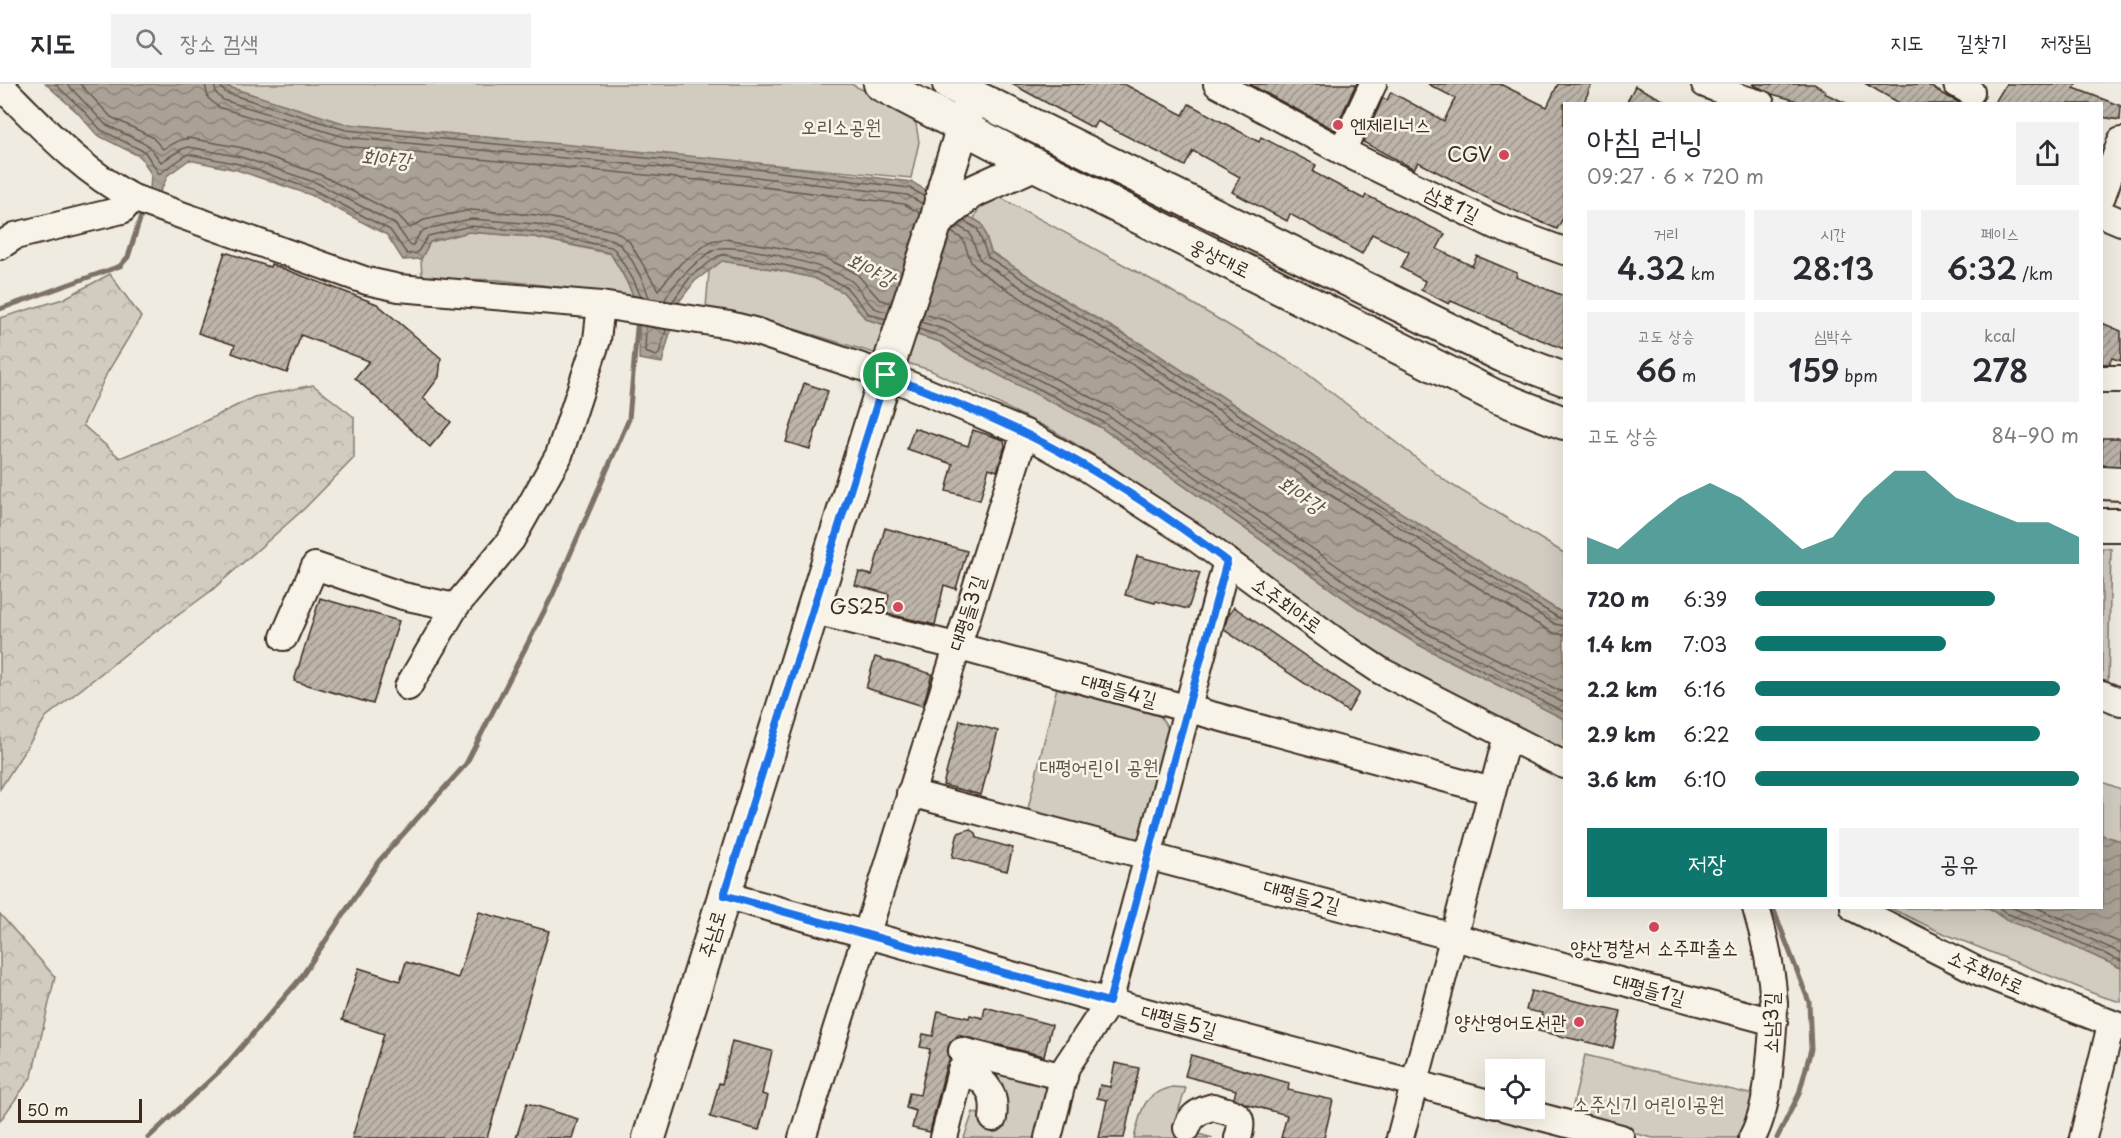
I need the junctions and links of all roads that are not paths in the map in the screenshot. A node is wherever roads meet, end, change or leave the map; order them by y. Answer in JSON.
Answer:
{"nodes":[{"id":1,"x":880,"y":84,"type":"edge"},
{"id":2,"x":1217,"y":84,"type":"edge"},
{"id":3,"x":1373,"y":84,"type":"edge"},
{"id":4,"x":1705,"y":84,"type":"edge"},
{"id":5,"x":0,"y":85,"type":"edge"},
{"id":6,"x":967,"y":88,"type":"edge"},
{"id":7,"x":1745,"y":97,"type":"edge"},
{"id":8,"x":963,"y":127,"type":"junction"},
{"id":9,"x":2121,"y":141,"type":"edge"},
{"id":10,"x":1342,"y":151,"type":"junction"},
{"id":11,"x":1034,"y":164,"type":"junction"},
{"id":12,"x":2109,"y":192,"type":"edge"},
{"id":13,"x":133,"y":198,"type":"junction"},
{"id":14,"x":2103,"y":214,"type":"edge"},
{"id":15,"x":936,"y":222,"type":"junction"},
{"id":16,"x":2121,"y":222,"type":"edge"},
{"id":17,"x":0,"y":246,"type":"edge"},
{"id":18,"x":1563,"y":251,"type":"edge"},
{"id":19,"x":605,"y":306,"type":"junction"},
{"id":20,"x":890,"y":363,"type":"junction"},
{"id":21,"x":1563,"y":379,"type":"edge"},
{"id":22,"x":2103,"y":379,"type":"edge"},
{"id":23,"x":2121,"y":379,"type":"edge"},
{"id":24,"x":1563,"y":423,"type":"edge"},
{"id":25,"x":1025,"y":434,"type":"junction"},
{"id":26,"x":2103,"y":483,"type":"edge"},
{"id":27,"x":2121,"y":483,"type":"edge"},
{"id":28,"x":2103,"y":525,"type":"edge"},
{"id":29,"x":2121,"y":525,"type":"edge"},
{"id":30,"x":1227,"y":561,"type":"junction"},
{"id":31,"x":455,"y":607,"type":"junction"},
{"id":32,"x":814,"y":611,"type":"junction"},
{"id":33,"x":284,"y":637,"type":"dead end"},
{"id":34,"x":956,"y":646,"type":"junction"},
{"id":35,"x":408,"y":687,"type":"dead end"},
{"id":36,"x":2103,"y":694,"type":"edge"},
{"id":37,"x":2121,"y":702,"type":"edge"},
{"id":38,"x":1188,"y":708,"type":"junction"},
{"id":39,"x":1507,"y":736,"type":"junction"},
{"id":40,"x":1563,"y":764,"type":"edge"},
{"id":41,"x":1492,"y":791,"type":"junction"},
{"id":42,"x":910,"y":793,"type":"junction"},
{"id":43,"x":1149,"y":854,"type":"junction"},
{"id":44,"x":724,"y":895,"type":"junction"},
{"id":45,"x":1756,"y":909,"type":"edge"},
{"id":46,"x":1856,"y":909,"type":"edge"},
{"id":47,"x":867,"y":934,"type":"junction"},
{"id":48,"x":1454,"y":938,"type":"junction"},
{"id":49,"x":1109,"y":1002,"type":"junction"},
{"id":50,"x":1773,"y":1022,"type":"junction"},
{"id":51,"x":2116,"y":1026,"type":"edge"},
{"id":52,"x":962,"y":1051,"type":"dead end"},
{"id":53,"x":1064,"y":1077,"type":"junction"},
{"id":54,"x":1414,"y":1085,"type":"junction"},
{"id":55,"x":1485,"y":1103,"type":"edge"},
{"id":56,"x":993,"y":1118,"type":"dead end"},
{"id":57,"x":1534,"y":1119,"type":"edge"},
{"id":58,"x":1187,"y":1128,"type":"dead end"},
{"id":59,"x":1560,"y":1130,"type":"edge"},
{"id":60,"x":649,"y":1138,"type":"edge"},
{"id":61,"x":802,"y":1138,"type":"edge"},
{"id":62,"x":944,"y":1138,"type":"edge"},
{"id":63,"x":1048,"y":1138,"type":"edge"},
{"id":64,"x":1238,"y":1138,"type":"edge"},
{"id":65,"x":1400,"y":1138,"type":"edge"},
{"id":66,"x":1622,"y":1138,"type":"edge"},
{"id":67,"x":1752,"y":1138,"type":"edge"},
{"id":68,"x":2084,"y":1138,"type":"edge"}],
"edges":[{"from":1,"to":8,"type":"main road","name":"웅상대로"},
{"from":2,"to":10,"type":"street","name":"삼호1길"},
{"from":3,"to":10,"type":"street"},
{"from":4,"to":7,"type":"street"},
{"from":5,"to":13,"type":"street","name":"소주회야로"},
{"from":6,"to":8,"type":"main road","name":"주남로"},
{"from":6,"to":21,"type":"main road","name":"웅상대로"},
{"from":8,"to":11,"type":"main road","name":"웅상대로"},
{"from":8,"to":15,"type":"main road","name":"주남로"},
{"from":9,"to":12,"type":"street"},
{"from":10,"to":18,"type":"street","name":"삼호1길"},
{"from":11,"to":15,"type":"main road"},
{"from":11,"to":24,"type":"main road","name":"웅상대로"},
{"from":13,"to":17,"type":"street"},
{"from":13,"to":19,"type":"street","name":"소주회야로"},
{"from":14,"to":16,"type":"street"},
{"from":15,"to":20,"type":"main road","name":"주남로"},
{"from":19,"to":20,"type":"street","name":"소주회야로"},
{"from":19,"to":31,"type":"street"},
{"from":20,"to":25,"type":"street","name":"소주회야로"},
{"from":20,"to":32,"type":"main road","name":"주남로"},
{"from":22,"to":23,"type":"street"},
{"from":25,"to":30,"type":"street","name":"소주회야로"},
{"from":25,"to":34,"type":"street","name":"대평들3길"},
{"from":26,"to":27,"type":"main road"},
{"from":28,"to":29,"type":"main road"},
{"from":30,"to":38,"type":"street"},
{"from":30,"to":39,"type":"street","name":"소주회야로"},
{"from":31,"to":33,"type":"street"},
{"from":31,"to":35,"type":"street"},
{"from":32,"to":34,"type":"street","name":"대평들4길"},
{"from":32,"to":44,"type":"main road","name":"주남로"},
{"from":34,"to":38,"type":"street","name":"대평들4길"},
{"from":34,"to":42,"type":"street","name":"대평들3길"},
{"from":36,"to":37,"type":"street"},
{"from":38,"to":41,"type":"street","name":"대평들4길"},
{"from":38,"to":43,"type":"street"},
{"from":39,"to":40,"type":"street","name":"소주회야로"},
{"from":39,"to":41,"type":"street"},
{"from":41,"to":48,"type":"street"},
{"from":42,"to":43,"type":"street"},
{"from":42,"to":47,"type":"street","name":"대평들3길"},
{"from":43,"to":48,"type":"street","name":"대평들2길"},
{"from":43,"to":49,"type":"street"},
{"from":44,"to":47,"type":"street","name":"대평들5길"},
{"from":44,"to":60,"type":"main road","name":"주남로"},
{"from":45,"to":50,"type":"street","name":"소남3길"},
{"from":46,"to":51,"type":"street","name":"소주회야로"},
{"from":47,"to":49,"type":"street","name":"대평들5길"},
{"from":47,"to":61,"type":"street","name":"대평들3길"},
{"from":48,"to":50,"type":"street","name":"대평들1길"},
{"from":48,"to":54,"type":"street"},
{"from":49,"to":53,"type":"street"},
{"from":49,"to":54,"type":"street","name":"대평들5길"},
{"from":50,"to":67,"type":"street","name":"소남3길"},
{"from":51,"to":68,"type":"street"},
{"from":52,"to":53,"type":"street"},
{"from":53,"to":63,"type":"street"},
{"from":54,"to":55,"type":"street","name":"대평들5길"},
{"from":54,"to":65,"type":"street"},
{"from":56,"to":62,"type":"street"},
{"from":57,"to":59,"type":"street"},
{"from":58,"to":64,"type":"street"},
{"from":59,"to":66,"type":"street"}]}
